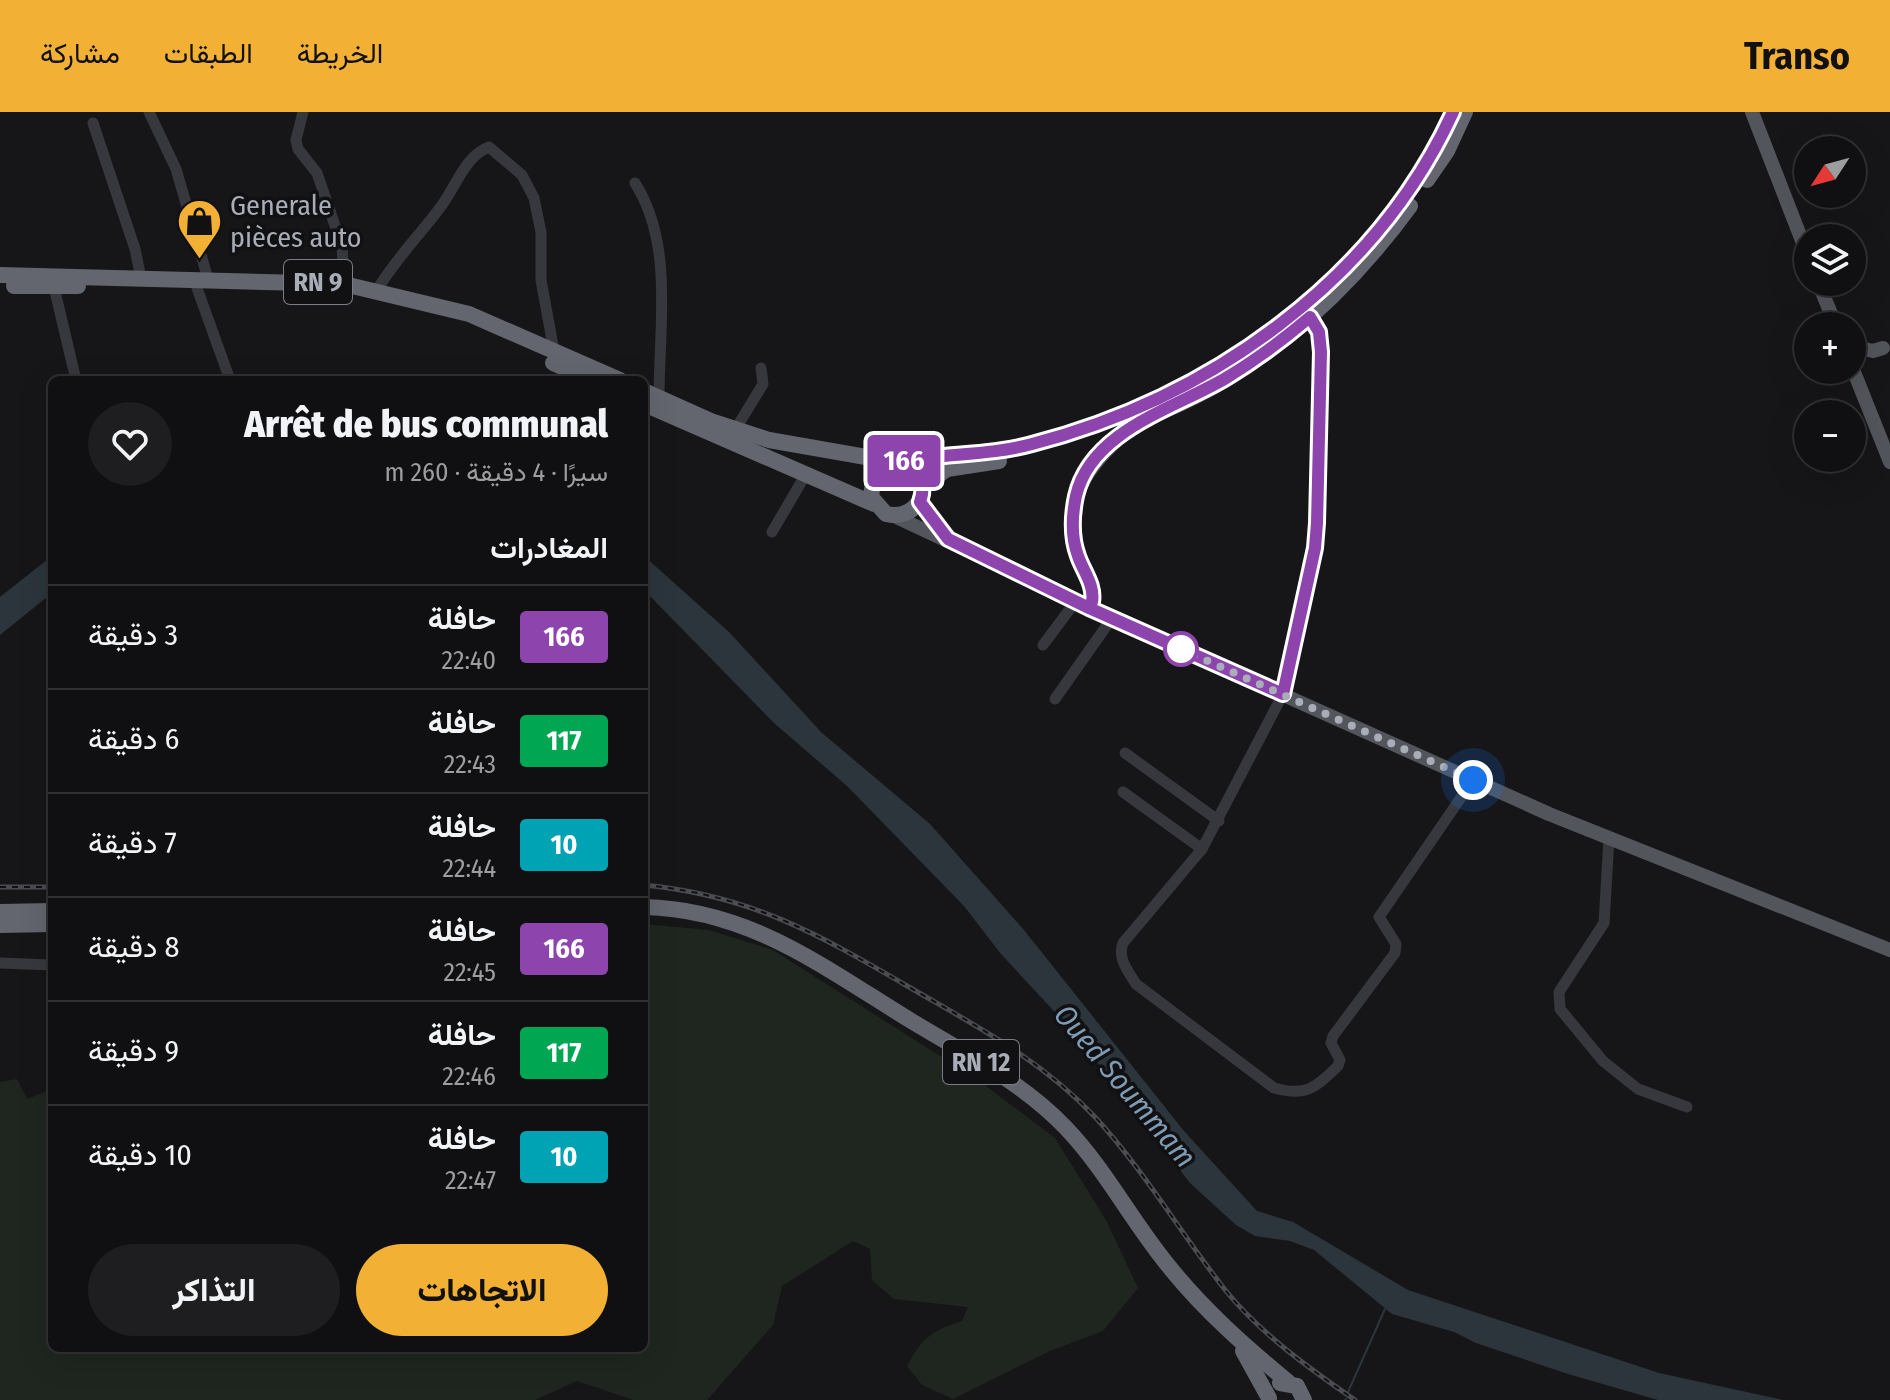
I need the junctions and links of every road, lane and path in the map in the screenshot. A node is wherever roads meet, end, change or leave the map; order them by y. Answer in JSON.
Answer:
{"nodes":[{"id":1,"x":149,"y":112,"type":"edge"},
{"id":2,"x":303,"y":112,"type":"edge"},
{"id":3,"x":1453,"y":112,"type":"edge"},
{"id":4,"x":1465,"y":112,"type":"edge"},
{"id":5,"x":1752,"y":112,"type":"edge"},
{"id":6,"x":93,"y":123,"type":"dead end"},
{"id":7,"x":635,"y":183,"type":"dead end"},
{"id":8,"x":1796,"y":224,"type":"edge"},
{"id":9,"x":0,"y":275,"type":"edge"},
{"id":10,"x":141,"y":278,"type":"junction"},
{"id":11,"x":203,"y":283,"type":"junction"},
{"id":12,"x":344,"y":284,"type":"junction"},
{"id":13,"x":0,"y":286,"type":"edge"},
{"id":14,"x":54,"y":287,"type":"junction"},
{"id":15,"x":377,"y":290,"type":"junction"},
{"id":16,"x":1310,"y":317,"type":"junction"},
{"id":17,"x":1883,"y":348,"type":"dead end"},
{"id":18,"x":1866,"y":349,"type":"edge"},
{"id":19,"x":554,"y":351,"type":"junction"},
{"id":20,"x":761,"y":368,"type":"dead end"},
{"id":21,"x":75,"y":376,"type":"edge"},
{"id":22,"x":229,"y":376,"type":"edge"},
{"id":23,"x":582,"y":376,"type":"edge"},
{"id":24,"x":611,"y":376,"type":"edge"},
{"id":25,"x":1859,"y":384,"type":"edge"},
{"id":26,"x":649,"y":397,"type":"edge"},
{"id":27,"x":1145,"y":418,"type":"junction"},
{"id":28,"x":735,"y":430,"type":"junction"},
{"id":29,"x":896,"y":462,"type":"junction"},
{"id":30,"x":1890,"y":462,"type":"edge"},
{"id":31,"x":806,"y":474,"type":"junction"},
{"id":32,"x":922,"y":494,"type":"junction"},
{"id":33,"x":874,"y":504,"type":"junction"},
{"id":34,"x":894,"y":516,"type":"junction"},
{"id":35,"x":772,"y":532,"type":"dead end"},
{"id":36,"x":948,"y":539,"type":"junction"},
{"id":37,"x":1082,"y":605,"type":"junction"},
{"id":38,"x":1112,"y":618,"type":"junction"},
{"id":39,"x":1043,"y":645,"type":"dead end"},
{"id":40,"x":1283,"y":694,"type":"junction"},
{"id":41,"x":1055,"y":699,"type":"dead end"},
{"id":42,"x":1125,"y":753,"type":"dead end"},
{"id":43,"x":1473,"y":780,"type":"junction"},
{"id":44,"x":1123,"y":792,"type":"dead end"},
{"id":45,"x":1219,"y":821,"type":"junction"},
{"id":46,"x":1609,"y":838,"type":"junction"},
{"id":47,"x":1202,"y":849,"type":"junction"},
{"id":48,"x":648,"y":908,"type":"edge"},
{"id":49,"x":48,"y":911,"type":"edge"},
{"id":50,"x":0,"y":912,"type":"edge"},
{"id":51,"x":48,"y":924,"type":"edge"},
{"id":52,"x":0,"y":925,"type":"edge"},
{"id":53,"x":1890,"y":950,"type":"edge"},
{"id":54,"x":0,"y":963,"type":"edge"},
{"id":55,"x":48,"y":965,"type":"edge"},
{"id":56,"x":1687,"y":1107,"type":"dead end"},
{"id":57,"x":1232,"y":1337,"type":"junction"},
{"id":58,"x":1288,"y":1382,"type":"junction"},
{"id":59,"x":1307,"y":1398,"type":"edge"},
{"id":60,"x":1269,"y":1399,"type":"edge"}],
"edges":[{"from":1,"to":11,"type":"street"},
{"from":2,"to":12,"type":"street"},
{"from":3,"to":29,"type":"highway"},
{"from":4,"to":16,"type":"highway"},
{"from":5,"to":8,"type":"main road"},
{"from":6,"to":10,"type":"street"},
{"from":7,"to":26,"type":"street"},
{"from":9,"to":10,"type":"highway","number":"RN 9"},
{"from":10,"to":11,"type":"highway","number":"RN 9"},
{"from":11,"to":12,"type":"highway","number":"RN 9"},
{"from":11,"to":14,"type":"highway","number":"RN 9"},
{"from":11,"to":22,"type":"street"},
{"from":11,"to":23,"type":"highway","number":"RN 9"},
{"from":12,"to":15,"type":"highway","number":"RN 9"},
{"from":13,"to":14,"type":"highway","number":"RN 9"},
{"from":14,"to":21,"type":"street"},
{"from":15,"to":19,"type":"highway","number":"RN 9"},
{"from":15,"to":19,"type":"street"},
{"from":16,"to":27,"type":"highway"},
{"from":16,"to":40,"type":"street"},
{"from":17,"to":18,"type":"main road"},
{"from":19,"to":24,"type":"highway","number":"RN 9"},
{"from":20,"to":28,"type":"street"},
{"from":25,"to":30,"type":"main road"},
{"from":26,"to":28,"type":"highway"},
{"from":26,"to":31,"type":"highway"},
{"from":27,"to":32,"type":"highway"},
{"from":27,"to":37,"type":"main road"},
{"from":28,"to":29,"type":"highway"},
{"from":29,"to":32,"type":"highway"},
{"from":29,"to":33,"type":"highway"},
{"from":31,"to":33,"type":"highway"},
{"from":31,"to":35,"type":"street"},
{"from":32,"to":34,"type":"highway"},
{"from":32,"to":36,"type":"main road"},
{"from":33,"to":34,"type":"highway"},
{"from":34,"to":36,"type":"main road"},
{"from":36,"to":37,"type":"main road"},
{"from":37,"to":38,"type":"main road"},
{"from":37,"to":39,"type":"street"},
{"from":38,"to":40,"type":"main road"},
{"from":38,"to":41,"type":"street"},
{"from":40,"to":43,"type":"main road"},
{"from":40,"to":45,"type":"street"},
{"from":42,"to":45,"type":"street"},
{"from":43,"to":46,"type":"main road"},
{"from":43,"to":47,"type":"street"},
{"from":44,"to":47,"type":"street"},
{"from":45,"to":47,"type":"street"},
{"from":46,"to":53,"type":"main road"},
{"from":46,"to":56,"type":"street"},
{"from":48,"to":57,"type":"highway","number":"RN 12"},
{"from":49,"to":50,"type":"highway"},
{"from":51,"to":52,"type":"highway"},
{"from":54,"to":55,"type":"street"},
{"from":57,"to":58,"type":"highway","number":"RN 12"},
{"from":57,"to":60,"type":"highway","number":"RN 12"},
{"from":58,"to":59,"type":"highway"},
{"from":58,"to":60,"type":"highway"}]}
